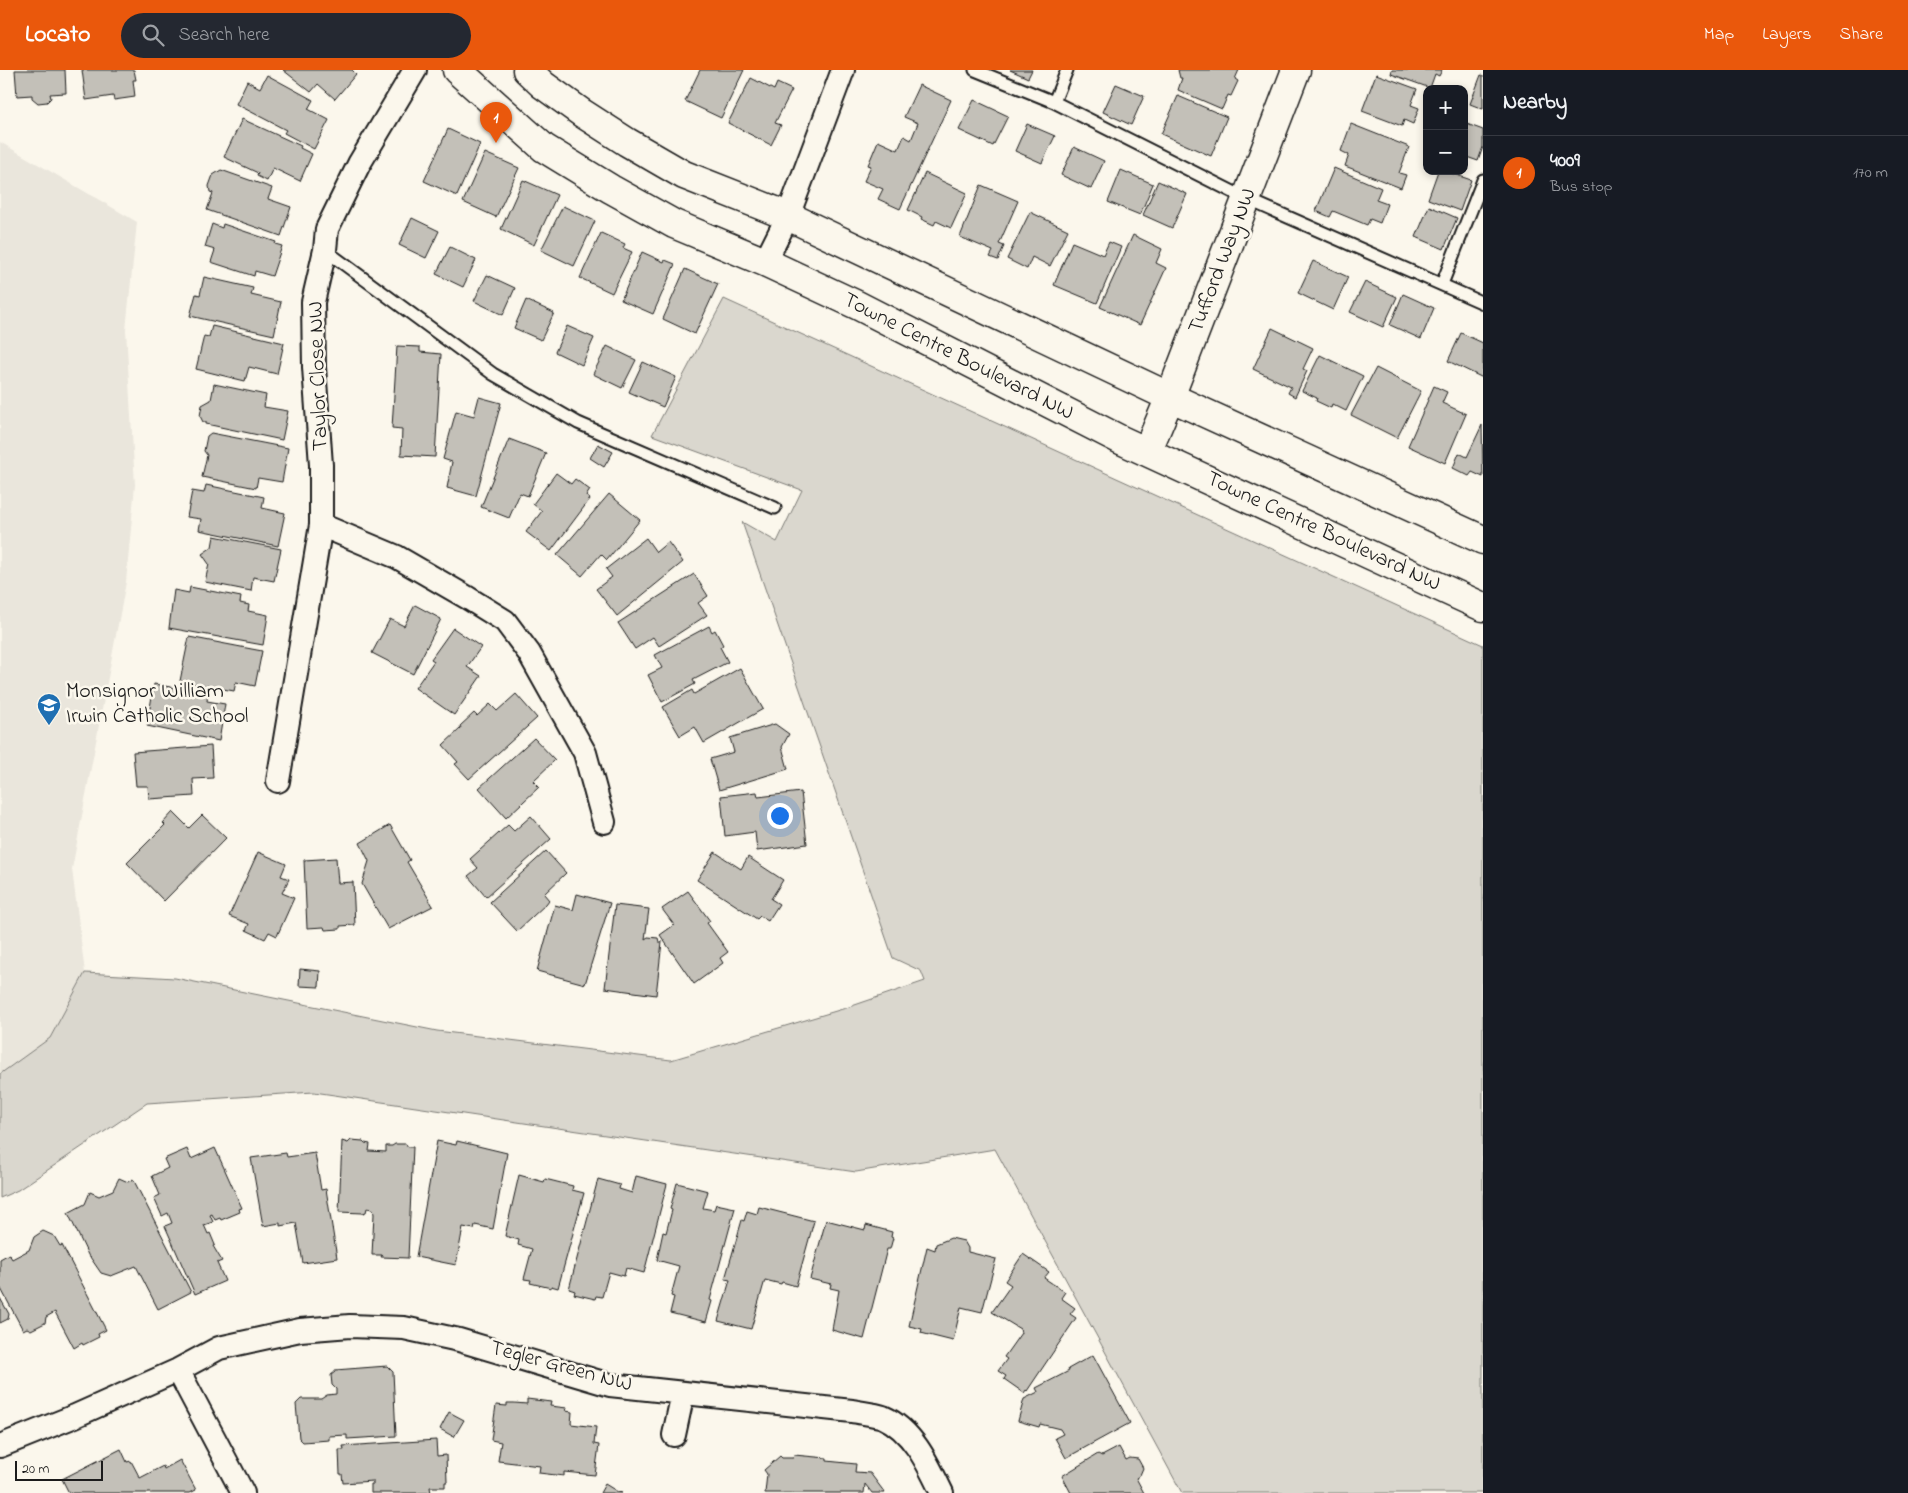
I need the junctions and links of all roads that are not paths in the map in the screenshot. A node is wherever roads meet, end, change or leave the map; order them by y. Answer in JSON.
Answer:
{"nodes":[{"id":1,"x":415,"y":70,"type":"edge"},
{"id":2,"x":457,"y":70,"type":"edge"},
{"id":3,"x":527,"y":70,"type":"edge"},
{"id":4,"x":844,"y":70,"type":"edge"},
{"id":5,"x":975,"y":70,"type":"edge"},
{"id":6,"x":1067,"y":70,"type":"edge"},
{"id":7,"x":1296,"y":70,"type":"edge"},
{"id":8,"x":1054,"y":102,"type":"junction"},
{"id":9,"x":1483,"y":180,"type":"edge"},
{"id":10,"x":1247,"y":199,"type":"junction"},
{"id":11,"x":788,"y":216,"type":"junction"},
{"id":12,"x":326,"y":250,"type":"junction"},
{"id":13,"x":764,"y":262,"type":"junction"},
{"id":14,"x":1442,"y":284,"type":"junction"},
{"id":15,"x":1483,"y":303,"type":"edge"},
{"id":16,"x":1170,"y":397,"type":"junction"},
{"id":17,"x":1147,"y":452,"type":"junction"},
{"id":18,"x":775,"y":508,"type":"dead end"},
{"id":19,"x":321,"y":525,"type":"junction"},
{"id":20,"x":1483,"y":540,"type":"edge"},
{"id":21,"x":1483,"y":607,"type":"edge"},
{"id":22,"x":278,"y":781,"type":"dead end"},
{"id":23,"x":604,"y":822,"type":"dead end"},
{"id":24,"x":178,"y":1370,"type":"junction"},
{"id":25,"x":683,"y":1393,"type":"junction"},
{"id":26,"x":674,"y":1434,"type":"dead end"},
{"id":27,"x":0,"y":1446,"type":"edge"},
{"id":28,"x":243,"y":1493,"type":"edge"},
{"id":29,"x":942,"y":1493,"type":"edge"}],
"edges":[{"from":1,"to":12,"type":"street","name":"Taylor Close NW"},
{"from":2,"to":13,"type":"street","name":"Towne Centre Boulevard NW"},
{"from":3,"to":11,"type":"street"},
{"from":4,"to":11,"type":"street"},
{"from":5,"to":8,"type":"lane"},
{"from":6,"to":8,"type":"lane"},
{"from":7,"to":10,"type":"street","name":"Tufford Way NW"},
{"from":8,"to":10,"type":"lane"},
{"from":9,"to":14,"type":"lane"},
{"from":10,"to":14,"type":"lane"},
{"from":10,"to":16,"type":"street","name":"Tufford Way NW"},
{"from":11,"to":13,"type":"street"},
{"from":11,"to":16,"type":"street"},
{"from":12,"to":18,"type":"lane"},
{"from":12,"to":19,"type":"street","name":"Taylor Close NW"},
{"from":13,"to":17,"type":"street","name":"Towne Centre Boulevard NW"},
{"from":14,"to":15,"type":"lane"},
{"from":16,"to":17,"type":"street","name":"Tufford Way NW"},
{"from":16,"to":20,"type":"street"},
{"from":17,"to":21,"type":"street","name":"Towne Centre Boulevard NW"},
{"from":19,"to":22,"type":"street","name":"Taylor Close NW"},
{"from":19,"to":23,"type":"street"},
{"from":24,"to":25,"type":"street","name":"Tegler Green NW"},
{"from":24,"to":27,"type":"street","name":"Tegler Green NW"},
{"from":24,"to":28,"type":"street"},
{"from":25,"to":26,"type":"street"},
{"from":25,"to":29,"type":"street","name":"Tegler Green NW"}]}
